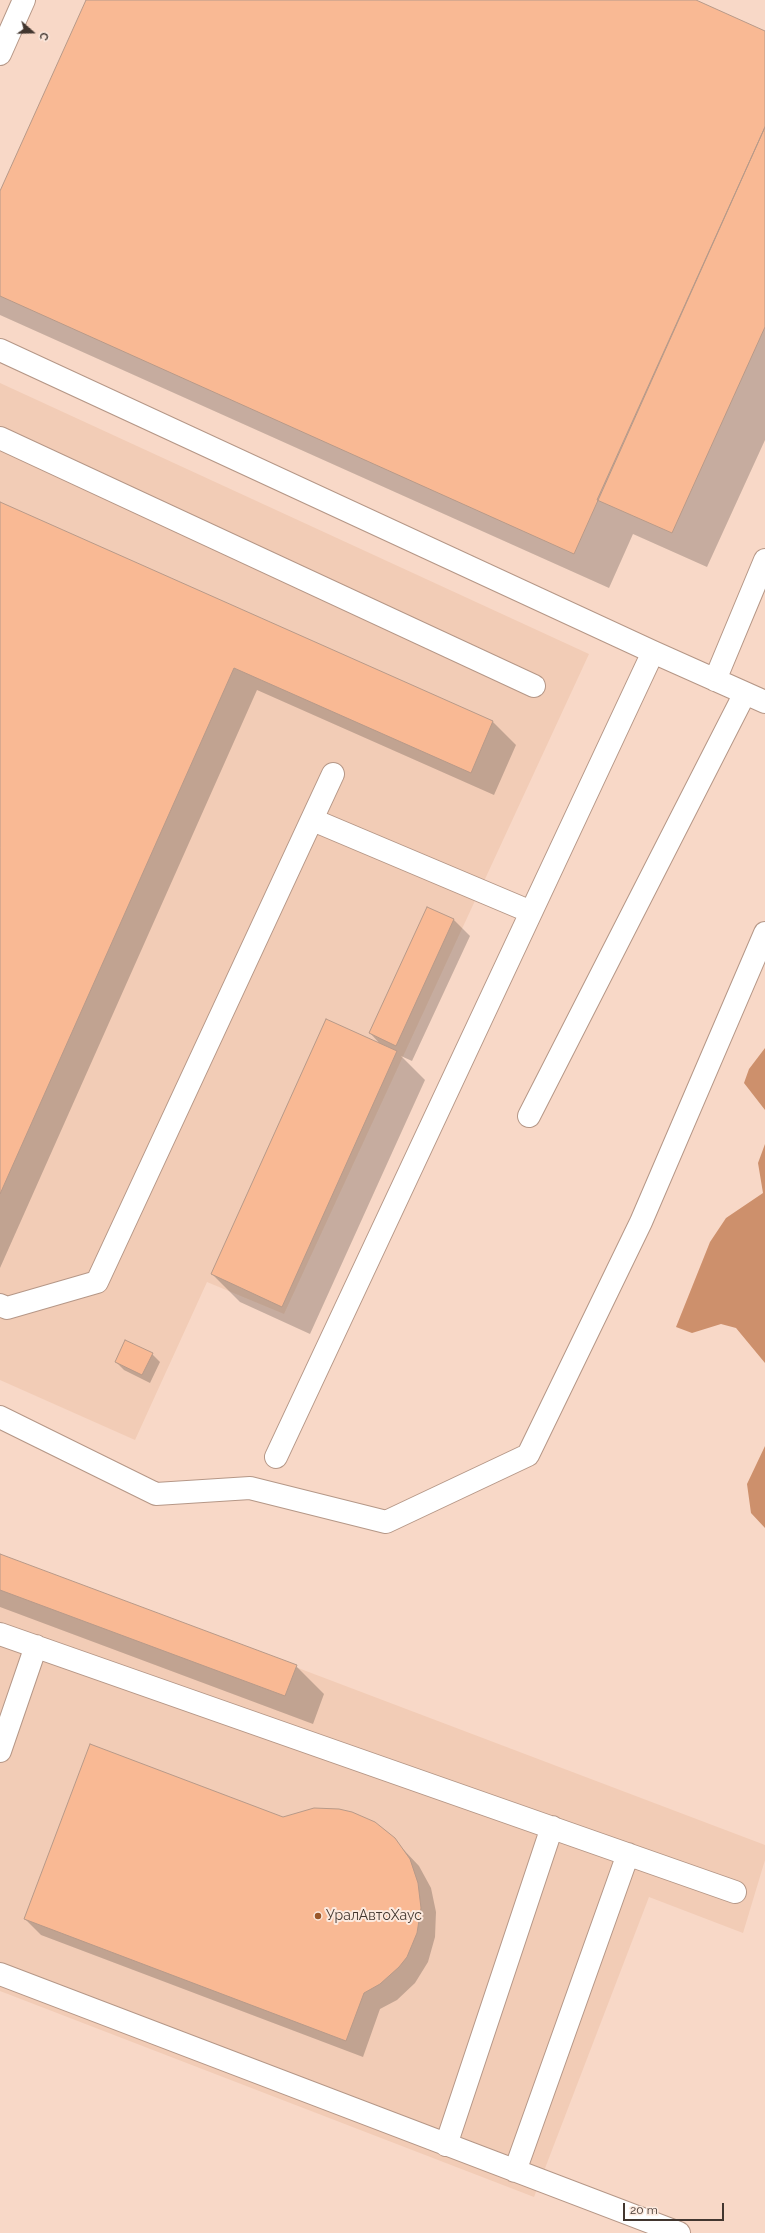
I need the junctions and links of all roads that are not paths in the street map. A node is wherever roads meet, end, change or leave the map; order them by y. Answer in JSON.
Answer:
{"nodes":[{"id":1,"x":24,"y":0,"type":"edge"},
{"id":2,"x":0,"y":54,"type":"edge"},
{"id":3,"x":0,"y":350,"type":"edge"},
{"id":4,"x":0,"y":438,"type":"edge"},
{"id":5,"x":765,"y":560,"type":"edge"},
{"id":6,"x":653,"y":652,"type":"junction"},
{"id":7,"x":716,"y":680,"type":"junction"},
{"id":8,"x":534,"y":686,"type":"dead end"},
{"id":9,"x":746,"y":693,"type":"junction"},
{"id":10,"x":765,"y":702,"type":"edge"},
{"id":11,"x":333,"y":774,"type":"dead end"},
{"id":12,"x":313,"y":820,"type":"junction"},
{"id":13,"x":531,"y":912,"type":"junction"},
{"id":14,"x":765,"y":933,"type":"edge"},
{"id":15,"x":529,"y":1116,"type":"dead end"},
{"id":16,"x":0,"y":1305,"type":"edge"},
{"id":17,"x":0,"y":1417,"type":"edge"},
{"id":18,"x":276,"y":1457,"type":"dead end"},
{"id":19,"x":0,"y":1634,"type":"edge"},
{"id":20,"x":36,"y":1646,"type":"junction"},
{"id":21,"x":0,"y":1752,"type":"edge"},
{"id":22,"x":552,"y":1828,"type":"junction"},
{"id":23,"x":628,"y":1854,"type":"junction"},
{"id":24,"x":735,"y":1892,"type":"dead end"},
{"id":25,"x":0,"y":1974,"type":"edge"},
{"id":26,"x":446,"y":2144,"type":"junction"},
{"id":27,"x":515,"y":2171,"type":"junction"},
{"id":28,"x":679,"y":2233,"type":"edge"}],
"edges":[{"from":1,"to":2,"type":"lane"},
{"from":3,"to":6,"type":"lane"},
{"from":4,"to":8,"type":"lane"},
{"from":5,"to":7,"type":"lane"},
{"from":6,"to":7,"type":"lane"},
{"from":6,"to":13,"type":"lane"},
{"from":7,"to":9,"type":"lane"},
{"from":9,"to":10,"type":"lane"},
{"from":9,"to":15,"type":"lane"},
{"from":11,"to":12,"type":"lane"},
{"from":12,"to":13,"type":"lane"},
{"from":12,"to":16,"type":"lane"},
{"from":13,"to":18,"type":"lane"},
{"from":14,"to":17,"type":"lane"},
{"from":19,"to":20,"type":"lane"},
{"from":20,"to":21,"type":"lane"},
{"from":20,"to":22,"type":"lane"},
{"from":22,"to":23,"type":"lane"},
{"from":22,"to":26,"type":"lane"},
{"from":23,"to":24,"type":"lane"},
{"from":23,"to":27,"type":"lane"},
{"from":25,"to":26,"type":"lane"},
{"from":26,"to":27,"type":"lane"},
{"from":27,"to":28,"type":"lane"}]}
